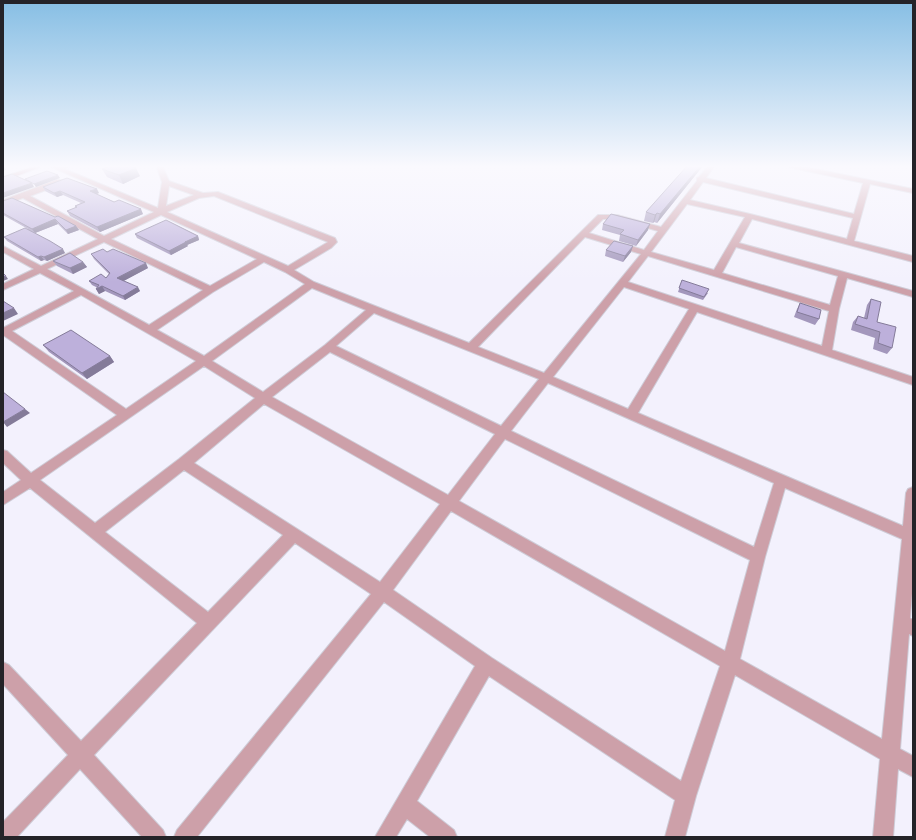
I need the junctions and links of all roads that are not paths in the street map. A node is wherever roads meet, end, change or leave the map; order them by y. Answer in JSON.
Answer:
{"nodes":[{"id":1,"x":40,"y":204,"type":"edge"},
{"id":2,"x":145,"y":204,"type":"edge"},
{"id":3,"x":162,"y":204,"type":"edge"},
{"id":4,"x":179,"y":204,"type":"edge"},
{"id":5,"x":240,"y":204,"type":"edge"},
{"id":6,"x":682,"y":204,"type":"edge"},
{"id":7,"x":698,"y":204,"type":"edge"},
{"id":8,"x":805,"y":204,"type":"edge"},
{"id":9,"x":861,"y":204,"type":"edge"},
{"id":10,"x":161,"y":212,"type":"junction"},
{"id":11,"x":750,"y":216,"type":"junction"},
{"id":12,"x":858,"y":217,"type":"junction"},
{"id":13,"x":663,"y":230,"type":"junction"},
{"id":14,"x":583,"y":234,"type":"junction"},
{"id":15,"x":104,"y":239,"type":"junction"},
{"id":16,"x":850,"y":242,"type":"junction"},
{"id":17,"x":734,"y":244,"type":"junction"},
{"id":18,"x":3,"y":249,"type":"edge"},
{"id":19,"x":646,"y":253,"type":"junction"},
{"id":20,"x":913,"y":259,"type":"edge"},
{"id":21,"x":262,"y":260,"type":"junction"},
{"id":22,"x":40,"y":270,"type":"junction"},
{"id":23,"x":288,"y":270,"type":"junction"},
{"id":24,"x":843,"y":274,"type":"junction"},
{"id":25,"x":716,"y":275,"type":"junction"},
{"id":26,"x":622,"y":283,"type":"junction"},
{"id":27,"x":311,"y":284,"type":"junction"},
{"id":28,"x":3,"y":287,"type":"edge"},
{"id":29,"x":210,"y":290,"type":"junction"},
{"id":30,"x":81,"y":291,"type":"junction"},
{"id":31,"x":913,"y":294,"type":"edge"},
{"id":32,"x":694,"y":308,"type":"junction"},
{"id":33,"x":373,"y":309,"type":"junction"},
{"id":34,"x":834,"y":310,"type":"junction"},
{"id":35,"x":148,"y":330,"type":"junction"},
{"id":36,"x":4,"y":331,"type":"edge"},
{"id":37,"x":329,"y":347,"type":"junction"},
{"id":38,"x":471,"y":347,"type":"junction"},
{"id":39,"x":826,"y":351,"type":"junction"},
{"id":40,"x":204,"y":361,"type":"junction"},
{"id":41,"x":546,"y":378,"type":"junction"},
{"id":42,"x":913,"y":381,"type":"edge"},
{"id":43,"x":263,"y":398,"type":"junction"},
{"id":44,"x":125,"y":414,"type":"junction"},
{"id":45,"x":631,"y":414,"type":"junction"},
{"id":46,"x":503,"y":432,"type":"junction"},
{"id":47,"x":3,"y":455,"type":"edge"},
{"id":48,"x":184,"y":463,"type":"junction"},
{"id":49,"x":30,"y":480,"type":"junction"},
{"id":50,"x":781,"y":480,"type":"junction"},
{"id":51,"x":913,"y":493,"type":"edge"},
{"id":52,"x":3,"y":499,"type":"edge"},
{"id":53,"x":450,"y":502,"type":"junction"},
{"id":54,"x":94,"y":532,"type":"junction"},
{"id":55,"x":292,"y":535,"type":"junction"},
{"id":56,"x":912,"y":536,"type":"edge"},
{"id":57,"x":758,"y":557,"type":"junction"},
{"id":58,"x":382,"y":592,"type":"junction"},
{"id":59,"x":209,"y":623,"type":"junction"},
{"id":60,"x":908,"y":626,"type":"edge"},
{"id":61,"x":730,"y":663,"type":"junction"},
{"id":62,"x":486,"y":664,"type":"junction"},
{"id":63,"x":3,"y":671,"type":"edge"},
{"id":64,"x":891,"y":754,"type":"junction"},
{"id":65,"x":80,"y":755,"type":"junction"},
{"id":66,"x":913,"y":767,"type":"edge"},
{"id":67,"x":686,"y":796,"type":"junction"},
{"id":68,"x":404,"y":804,"type":"junction"},
{"id":69,"x":3,"y":837,"type":"edge"},
{"id":70,"x":156,"y":837,"type":"edge"},
{"id":71,"x":184,"y":837,"type":"edge"},
{"id":72,"x":385,"y":837,"type":"edge"},
{"id":73,"x":447,"y":837,"type":"edge"},
{"id":74,"x":675,"y":837,"type":"edge"},
{"id":75,"x":883,"y":837,"type":"edge"}],
"edges":[{"from":1,"to":15,"type":"street"},
{"from":2,"to":10,"type":"street"},
{"from":3,"to":10,"type":"street"},
{"from":4,"to":10,"type":"street"},
{"from":5,"to":23,"type":"street"},
{"from":6,"to":13,"type":"street"},
{"from":7,"to":11,"type":"street"},
{"from":8,"to":12,"type":"street"},
{"from":9,"to":12,"type":"street"},
{"from":10,"to":15,"type":"street"},
{"from":10,"to":21,"type":"street"},
{"from":11,"to":16,"type":"street"},
{"from":11,"to":17,"type":"street"},
{"from":12,"to":16,"type":"street"},
{"from":13,"to":14,"type":"street"},
{"from":13,"to":19,"type":"street"},
{"from":14,"to":19,"type":"street"},
{"from":14,"to":38,"type":"street"},
{"from":15,"to":22,"type":"street"},
{"from":15,"to":29,"type":"street"},
{"from":16,"to":20,"type":"street"},
{"from":17,"to":24,"type":"street"},
{"from":17,"to":25,"type":"street"},
{"from":18,"to":22,"type":"street"},
{"from":19,"to":25,"type":"street"},
{"from":19,"to":26,"type":"street"},
{"from":21,"to":23,"type":"street"},
{"from":21,"to":29,"type":"street"},
{"from":22,"to":28,"type":"street"},
{"from":22,"to":30,"type":"street"},
{"from":23,"to":27,"type":"street"},
{"from":24,"to":31,"type":"street"},
{"from":24,"to":34,"type":"street"},
{"from":25,"to":34,"type":"street"},
{"from":26,"to":32,"type":"street"},
{"from":26,"to":41,"type":"street"},
{"from":27,"to":33,"type":"street"},
{"from":27,"to":40,"type":"street"},
{"from":29,"to":35,"type":"street"},
{"from":30,"to":35,"type":"street"},
{"from":30,"to":36,"type":"street"},
{"from":32,"to":39,"type":"street"},
{"from":32,"to":45,"type":"street"},
{"from":33,"to":37,"type":"street"},
{"from":33,"to":38,"type":"street"},
{"from":34,"to":39,"type":"street"},
{"from":35,"to":40,"type":"street"},
{"from":36,"to":44,"type":"street"},
{"from":37,"to":43,"type":"street"},
{"from":37,"to":46,"type":"street"},
{"from":38,"to":41,"type":"street"},
{"from":39,"to":42,"type":"street"},
{"from":40,"to":43,"type":"street"},
{"from":40,"to":44,"type":"street"},
{"from":41,"to":45,"type":"street"},
{"from":41,"to":46,"type":"street"},
{"from":43,"to":48,"type":"street"},
{"from":43,"to":53,"type":"street"},
{"from":44,"to":49,"type":"street"},
{"from":45,"to":50,"type":"street"},
{"from":46,"to":53,"type":"street"},
{"from":46,"to":57,"type":"street"},
{"from":47,"to":49,"type":"street"},
{"from":48,"to":54,"type":"street"},
{"from":48,"to":55,"type":"street"},
{"from":49,"to":52,"type":"street"},
{"from":49,"to":54,"type":"street"},
{"from":50,"to":56,"type":"street"},
{"from":50,"to":57,"type":"street"},
{"from":51,"to":56,"type":"street"},
{"from":53,"to":58,"type":"street"},
{"from":53,"to":61,"type":"street"},
{"from":54,"to":59,"type":"street"},
{"from":55,"to":58,"type":"street"},
{"from":55,"to":59,"type":"street"},
{"from":56,"to":60,"type":"street"},
{"from":57,"to":61,"type":"street"},
{"from":58,"to":62,"type":"street"},
{"from":58,"to":71,"type":"street"},
{"from":59,"to":65,"type":"street"},
{"from":60,"to":64,"type":"street"},
{"from":61,"to":64,"type":"street"},
{"from":61,"to":67,"type":"street"},
{"from":62,"to":67,"type":"street"},
{"from":62,"to":68,"type":"street"},
{"from":63,"to":65,"type":"street"},
{"from":64,"to":66,"type":"street"},
{"from":64,"to":75,"type":"street"},
{"from":65,"to":69,"type":"street"},
{"from":65,"to":70,"type":"street"},
{"from":67,"to":74,"type":"street"},
{"from":68,"to":72,"type":"street"},
{"from":68,"to":73,"type":"street"}]}
